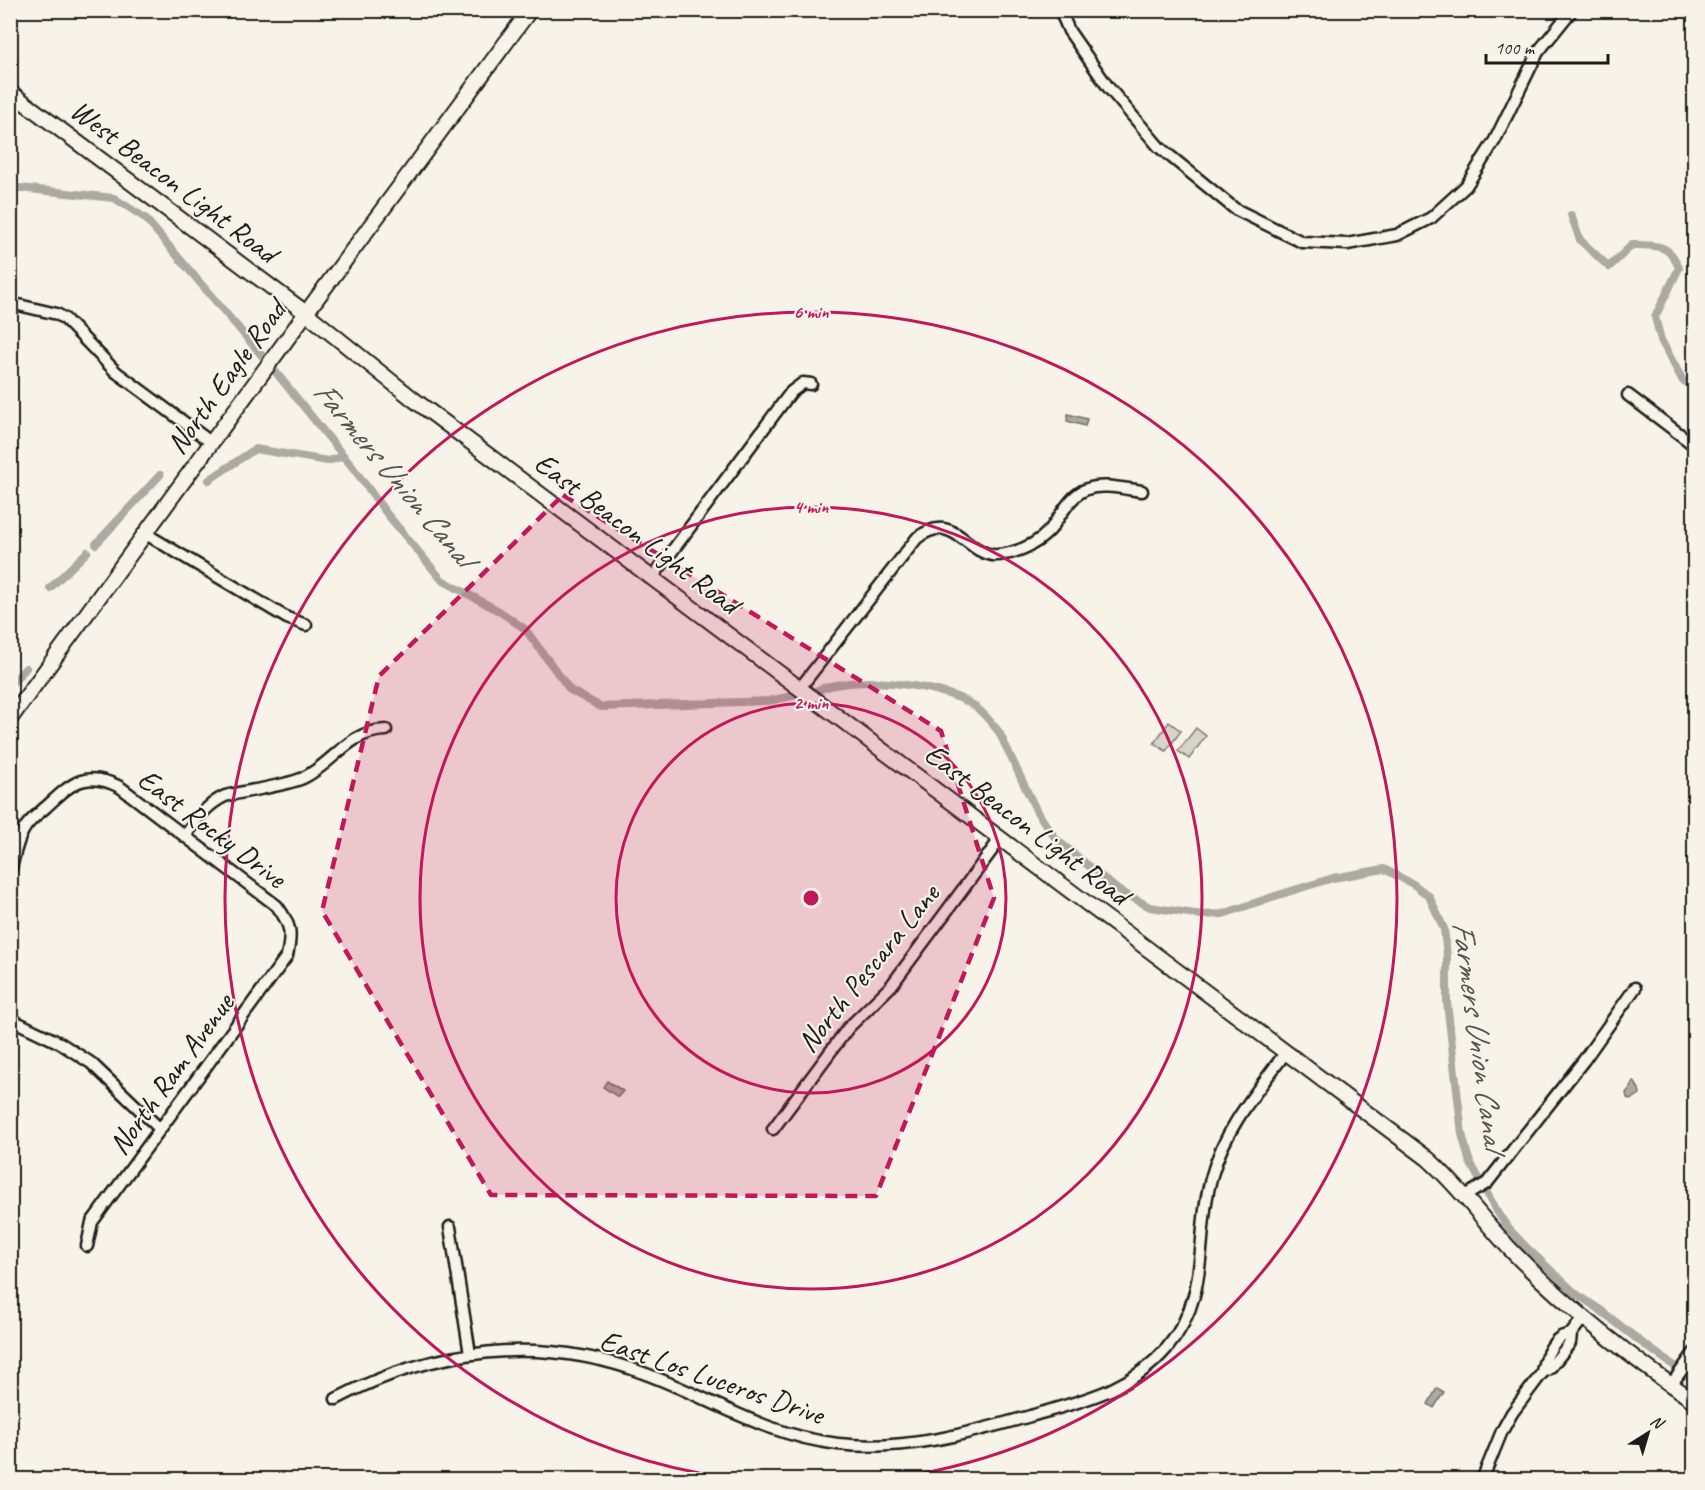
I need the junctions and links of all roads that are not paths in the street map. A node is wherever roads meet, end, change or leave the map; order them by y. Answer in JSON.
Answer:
{"nodes":[{"id":1,"x":530,"y":10,"type":"edge"},
{"id":2,"x":1060,"y":10,"type":"edge"},
{"id":3,"x":1572,"y":10,"type":"edge"},
{"id":4,"x":10,"y":92,"type":"edge"},
{"id":5,"x":10,"y":303,"type":"edge"},
{"id":6,"x":306,"y":313,"type":"junction"},
{"id":7,"x":811,"y":384,"type":"dead end"},
{"id":8,"x":1628,"y":394,"type":"dead end"},
{"id":9,"x":212,"y":443,"type":"junction"},
{"id":10,"x":1695,"y":445,"type":"edge"},
{"id":11,"x":1142,"y":491,"type":"dead end"},
{"id":12,"x":146,"y":534,"type":"junction"},
{"id":13,"x":652,"y":578,"type":"junction"},
{"id":14,"x":306,"y":625,"type":"dead end"},
{"id":15,"x":800,"y":688,"type":"junction"},
{"id":16,"x":10,"y":719,"type":"edge"},
{"id":17,"x":386,"y":730,"type":"dead end"},
{"id":18,"x":185,"y":836,"type":"junction"},
{"id":19,"x":1001,"y":838,"type":"junction"},
{"id":20,"x":10,"y":872,"type":"edge"},
{"id":21,"x":290,"y":929,"type":"joint"},
{"id":22,"x":1635,"y":988,"type":"dead end"},
{"id":23,"x":10,"y":1019,"type":"edge"},
{"id":24,"x":1286,"y":1052,"type":"junction"},
{"id":25,"x":160,"y":1129,"type":"junction"},
{"id":26,"x":773,"y":1129,"type":"dead end"},
{"id":27,"x":1465,"y":1196,"type":"junction"},
{"id":28,"x":450,"y":1227,"type":"dead end"},
{"id":29,"x":87,"y":1246,"type":"dead end"},
{"id":30,"x":1583,"y":1318,"type":"junction"},
{"id":31,"x":1695,"y":1353,"type":"edge"},
{"id":32,"x":470,"y":1354,"type":"junction"},
{"id":33,"x":1678,"y":1375,"type":"junction"},
{"id":34,"x":336,"y":1399,"type":"dead end"},
{"id":35,"x":1695,"y":1401,"type":"edge"},
{"id":36,"x":1482,"y":1479,"type":"edge"}],
"edges":[{"from":1,"to":6,"type":"main road","name":"North Eagle Road"},
{"from":2,"to":3,"type":"street"},
{"from":4,"to":6,"type":"main road","name":"West Beacon Light Road"},
{"from":5,"to":9,"type":"street"},
{"from":6,"to":9,"type":"main road","name":"North Eagle Road"},
{"from":6,"to":13,"type":"main road","name":"East Beacon Light Road"},
{"from":7,"to":13,"type":"street"},
{"from":8,"to":10,"type":"street"},
{"from":9,"to":12,"type":"main road","name":"North Eagle Road"},
{"from":11,"to":15,"type":"street"},
{"from":12,"to":14,"type":"street"},
{"from":12,"to":16,"type":"main road","name":"North Eagle Road"},
{"from":13,"to":15,"type":"main road","name":"East Beacon Light Road"},
{"from":15,"to":19,"type":"main road","name":"East Beacon Light Road"},
{"from":17,"to":18,"type":"street"},
{"from":18,"to":20,"type":"street","name":"East Rocky Drive"},
{"from":18,"to":21,"type":"street","name":"East Rocky Drive"},
{"from":19,"to":24,"type":"main road","name":"East Beacon Light Road"},
{"from":19,"to":26,"type":"street","name":"North Pescara Lane"},
{"from":21,"to":25,"type":"street","name":"North Ram Avenue"},
{"from":22,"to":27,"type":"street"},
{"from":23,"to":25,"type":"street"},
{"from":24,"to":27,"type":"main road","name":"East Beacon Light Road"},
{"from":24,"to":32,"type":"street","name":"East Los Luceros Drive"},
{"from":25,"to":29,"type":"street","name":"North Ram Avenue"},
{"from":27,"to":30,"type":"main road","name":"East Beacon Light Road"},
{"from":28,"to":32,"type":"street"},
{"from":30,"to":33,"type":"main road","name":"East Beacon Light Road"},
{"from":30,"to":36,"type":"street"},
{"from":31,"to":33,"type":"street"},
{"from":32,"to":34,"type":"street","name":"East Los Luceros Drive"},
{"from":33,"to":35,"type":"main road","name":"East Beacon Light Road"}]}
